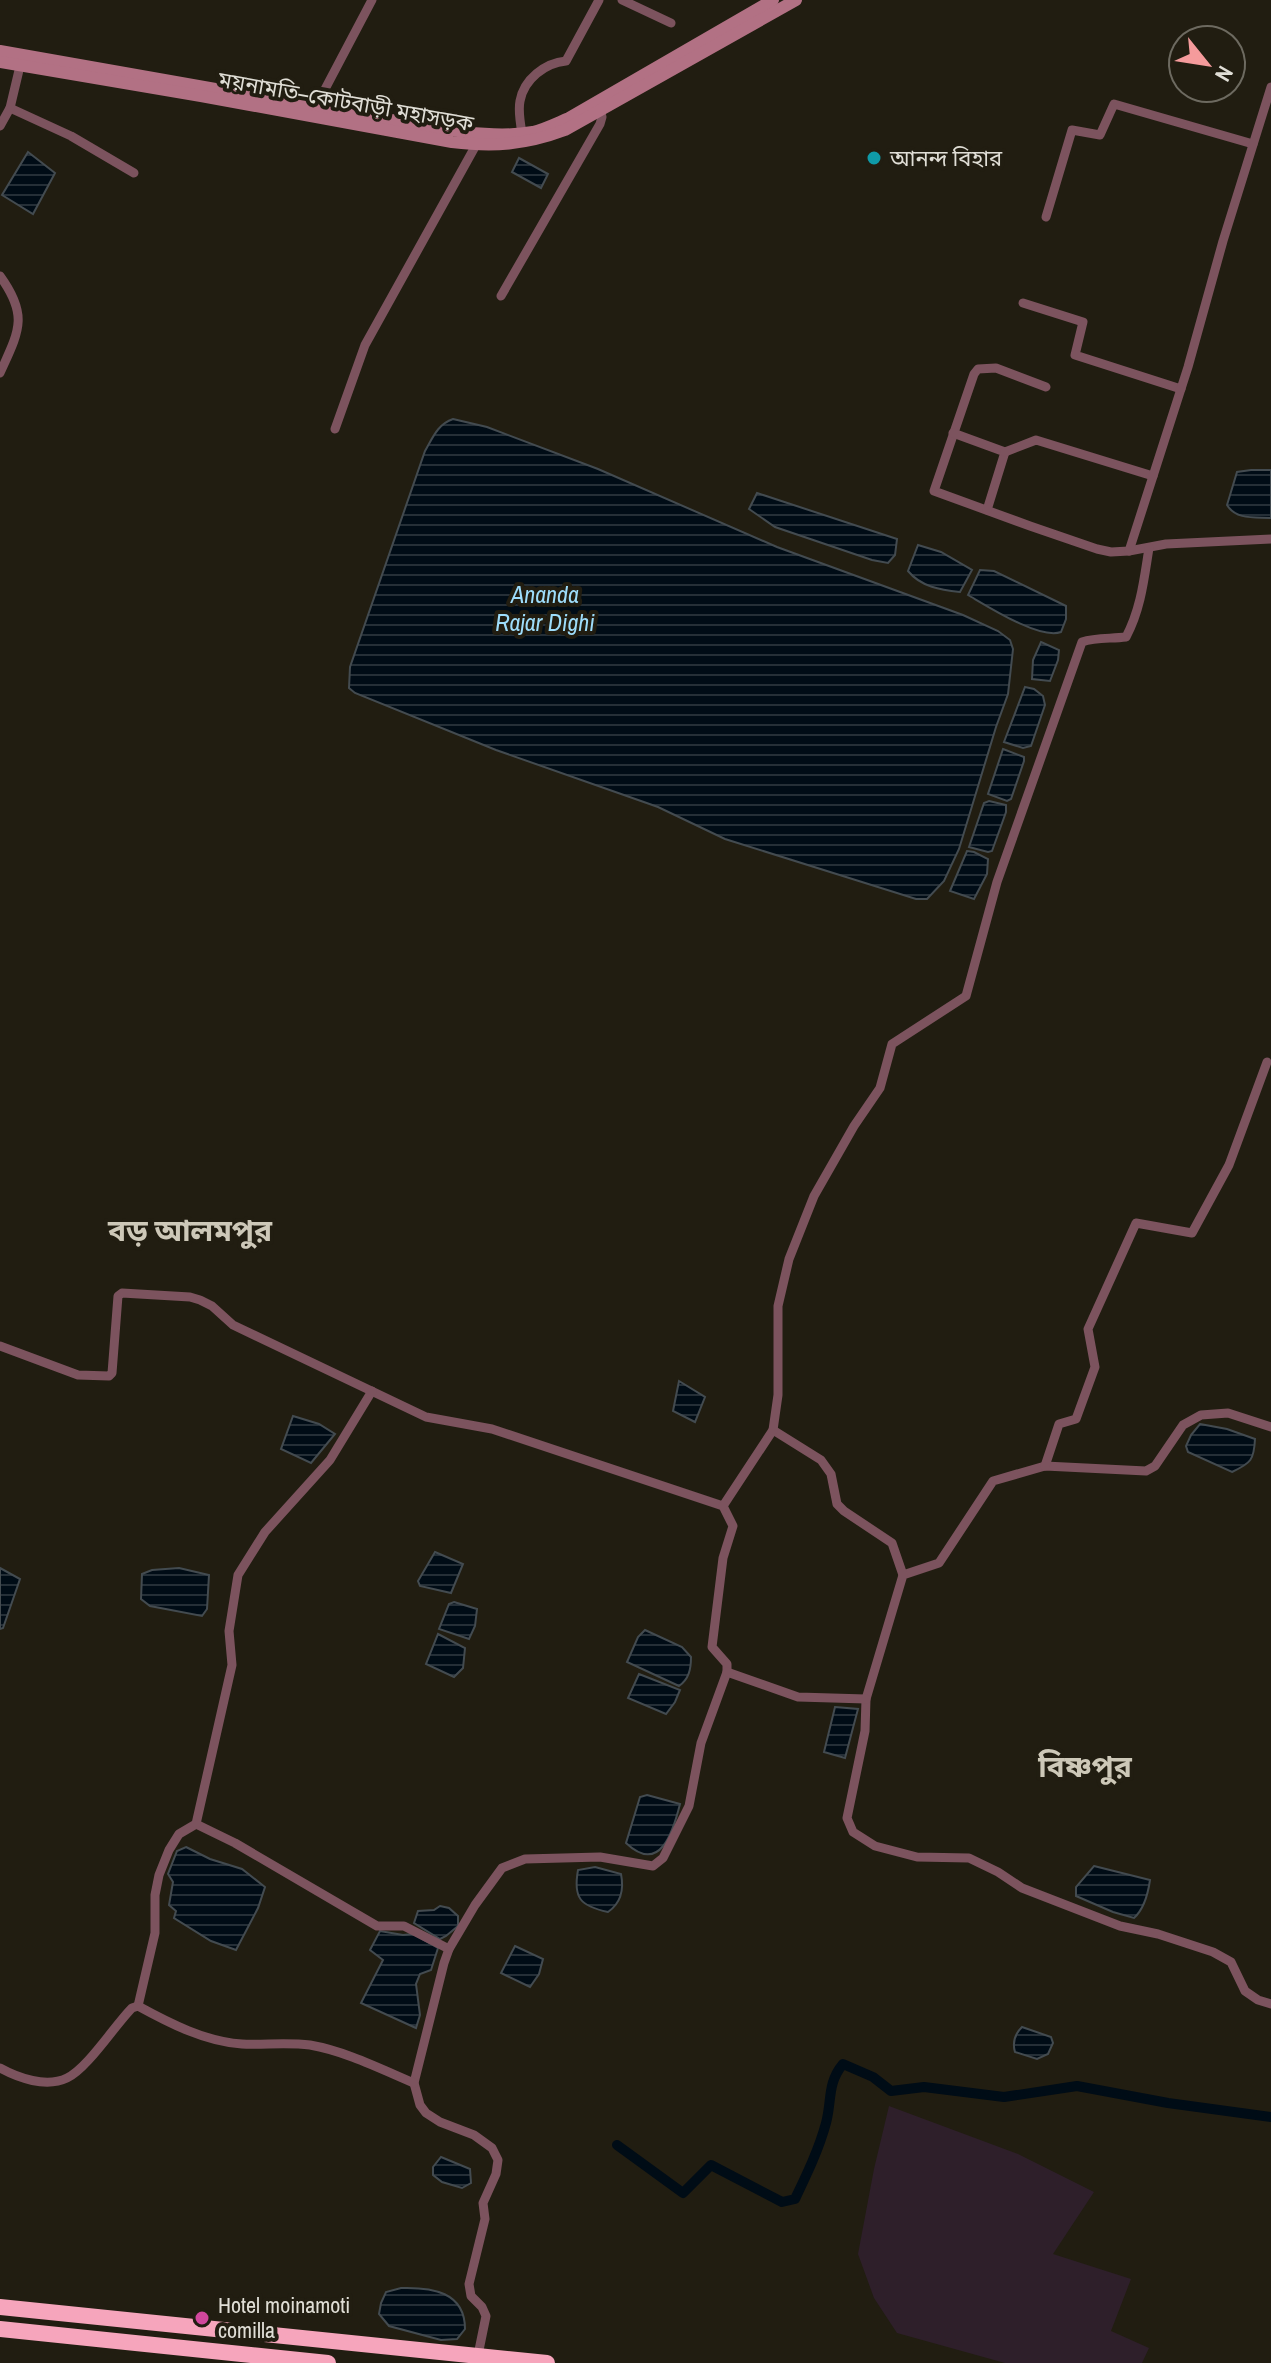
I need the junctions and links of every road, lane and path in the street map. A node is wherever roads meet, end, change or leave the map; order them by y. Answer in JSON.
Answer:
{"nodes":[{"id":1,"x":372,"y":0,"type":"edge"},
{"id":2,"x":599,"y":0,"type":"edge"},
{"id":3,"x":622,"y":0,"type":"edge"},
{"id":4,"x":773,"y":0,"type":"edge"},
{"id":5,"x":796,"y":0,"type":"edge"},
{"id":6,"x":671,"y":23,"type":"dead end"},
{"id":7,"x":0,"y":51,"type":"edge"},
{"id":8,"x":0,"y":62,"type":"edge"},
{"id":9,"x":20,"y":66,"type":"junction"},
{"id":10,"x":1271,"y":87,"type":"edge"},
{"id":11,"x":600,"y":106,"type":"junction"},
{"id":12,"x":10,"y":108,"type":"junction"},
{"id":13,"x":314,"y":111,"type":"junction"},
{"id":14,"x":0,"y":126,"type":"edge"},
{"id":15,"x":522,"y":133,"type":"junction"},
{"id":16,"x":1253,"y":144,"type":"junction"},
{"id":17,"x":476,"y":145,"type":"junction"},
{"id":18,"x":134,"y":173,"type":"dead end"},
{"id":19,"x":1046,"y":217,"type":"dead end"},
{"id":20,"x":0,"y":276,"type":"edge"},
{"id":21,"x":501,"y":296,"type":"dead end"},
{"id":22,"x":1023,"y":303,"type":"dead end"},
{"id":23,"x":0,"y":373,"type":"edge"},
{"id":24,"x":1046,"y":387,"type":"dead end"},
{"id":25,"x":1181,"y":389,"type":"junction"},
{"id":26,"x":335,"y":429,"type":"dead end"},
{"id":27,"x":953,"y":433,"type":"junction"},
{"id":28,"x":1005,"y":452,"type":"junction"},
{"id":29,"x":1153,"y":476,"type":"junction"},
{"id":30,"x":987,"y":510,"type":"junction"},
{"id":31,"x":1271,"y":539,"type":"edge"},
{"id":32,"x":1149,"y":548,"type":"junction"},
{"id":33,"x":1129,"y":551,"type":"junction"},
{"id":34,"x":1267,"y":1062,"type":"dead end"},
{"id":35,"x":0,"y":1346,"type":"edge"},
{"id":36,"x":372,"y":1391,"type":"junction"},
{"id":37,"x":1271,"y":1427,"type":"edge"},
{"id":38,"x":773,"y":1430,"type":"junction"},
{"id":39,"x":1045,"y":1466,"type":"junction"},
{"id":40,"x":723,"y":1506,"type":"junction"},
{"id":41,"x":903,"y":1575,"type":"junction"},
{"id":42,"x":727,"y":1672,"type":"junction"},
{"id":43,"x":866,"y":1699,"type":"junction"},
{"id":44,"x":196,"y":1824,"type":"junction"},
{"id":45,"x":449,"y":1949,"type":"junction"},
{"id":46,"x":1271,"y":2004,"type":"edge"},
{"id":47,"x":138,"y":2006,"type":"junction"},
{"id":48,"x":0,"y":2068,"type":"edge"},
{"id":49,"x":414,"y":2083,"type":"junction"},
{"id":50,"x":0,"y":2307,"type":"edge"},
{"id":51,"x":0,"y":2329,"type":"edge"},
{"id":52,"x":478,"y":2355,"type":"junction"},
{"id":53,"x":328,"y":2363,"type":"edge"},
{"id":54,"x":547,"y":2363,"type":"edge"}],
"edges":[{"from":1,"to":13,"type":"street"},
{"from":2,"to":15,"type":"street"},
{"from":3,"to":6,"type":"street"},
{"from":4,"to":11,"type":"main road","name":"ময়নামতি–কোটবাড়ী মহাসড়ক"},
{"from":5,"to":11,"type":"main road","name":"ময়নামতি–কোটবাড়ী মহাসড়ক"},
{"from":7,"to":13,"type":"main road","name":"ময়নামতি–কোটবাড়ী মহাসড়ক"},
{"from":8,"to":9,"type":"main road","name":"ময়নামতি–কোটবাড়ী মহাসড়ক"},
{"from":9,"to":12,"type":"street"},
{"from":9,"to":13,"type":"main road","name":"ময়নামতি–কোটবাড়ী মহাসড়ক"},
{"from":10,"to":16,"type":"street"},
{"from":11,"to":15,"type":"main road","name":"ময়নামতি–কোটবাড়ী মহাসড়ক"},
{"from":11,"to":17,"type":"main road","name":"ময়নামতি–কোটবাড়ী মহাসড়ক"},
{"from":11,"to":21,"type":"street"},
{"from":12,"to":14,"type":"street"},
{"from":12,"to":18,"type":"street"},
{"from":13,"to":15,"type":"main road","name":"ময়নামতি–কোটবাড়ী মহাসড়ক"},
{"from":13,"to":17,"type":"main road","name":"ময়নামতি–কোটবাড়ী মহাসড়ক"},
{"from":16,"to":19,"type":"street"},
{"from":16,"to":25,"type":"street"},
{"from":17,"to":26,"type":"street"},
{"from":20,"to":23,"type":"street"},
{"from":22,"to":25,"type":"street"},
{"from":24,"to":27,"type":"street"},
{"from":25,"to":29,"type":"street"},
{"from":27,"to":28,"type":"street"},
{"from":27,"to":30,"type":"street"},
{"from":28,"to":29,"type":"street"},
{"from":28,"to":30,"type":"street"},
{"from":29,"to":33,"type":"street"},
{"from":30,"to":33,"type":"street"},
{"from":31,"to":32,"type":"street"},
{"from":32,"to":33,"type":"street"},
{"from":32,"to":38,"type":"street"},
{"from":34,"to":39,"type":"street"},
{"from":35,"to":36,"type":"street"},
{"from":36,"to":40,"type":"street"},
{"from":36,"to":44,"type":"street"},
{"from":37,"to":39,"type":"street"},
{"from":38,"to":40,"type":"street"},
{"from":38,"to":41,"type":"street"},
{"from":39,"to":41,"type":"street"},
{"from":40,"to":42,"type":"street"},
{"from":41,"to":43,"type":"street"},
{"from":42,"to":43,"type":"street"},
{"from":42,"to":45,"type":"street"},
{"from":43,"to":46,"type":"street"},
{"from":44,"to":45,"type":"street"},
{"from":44,"to":47,"type":"street"},
{"from":45,"to":49,"type":"street"},
{"from":47,"to":48,"type":"street"},
{"from":47,"to":49,"type":"street"},
{"from":49,"to":52,"type":"street"},
{"from":50,"to":52,"type":"highway"},
{"from":51,"to":53,"type":"highway"},
{"from":52,"to":54,"type":"highway"}]}
